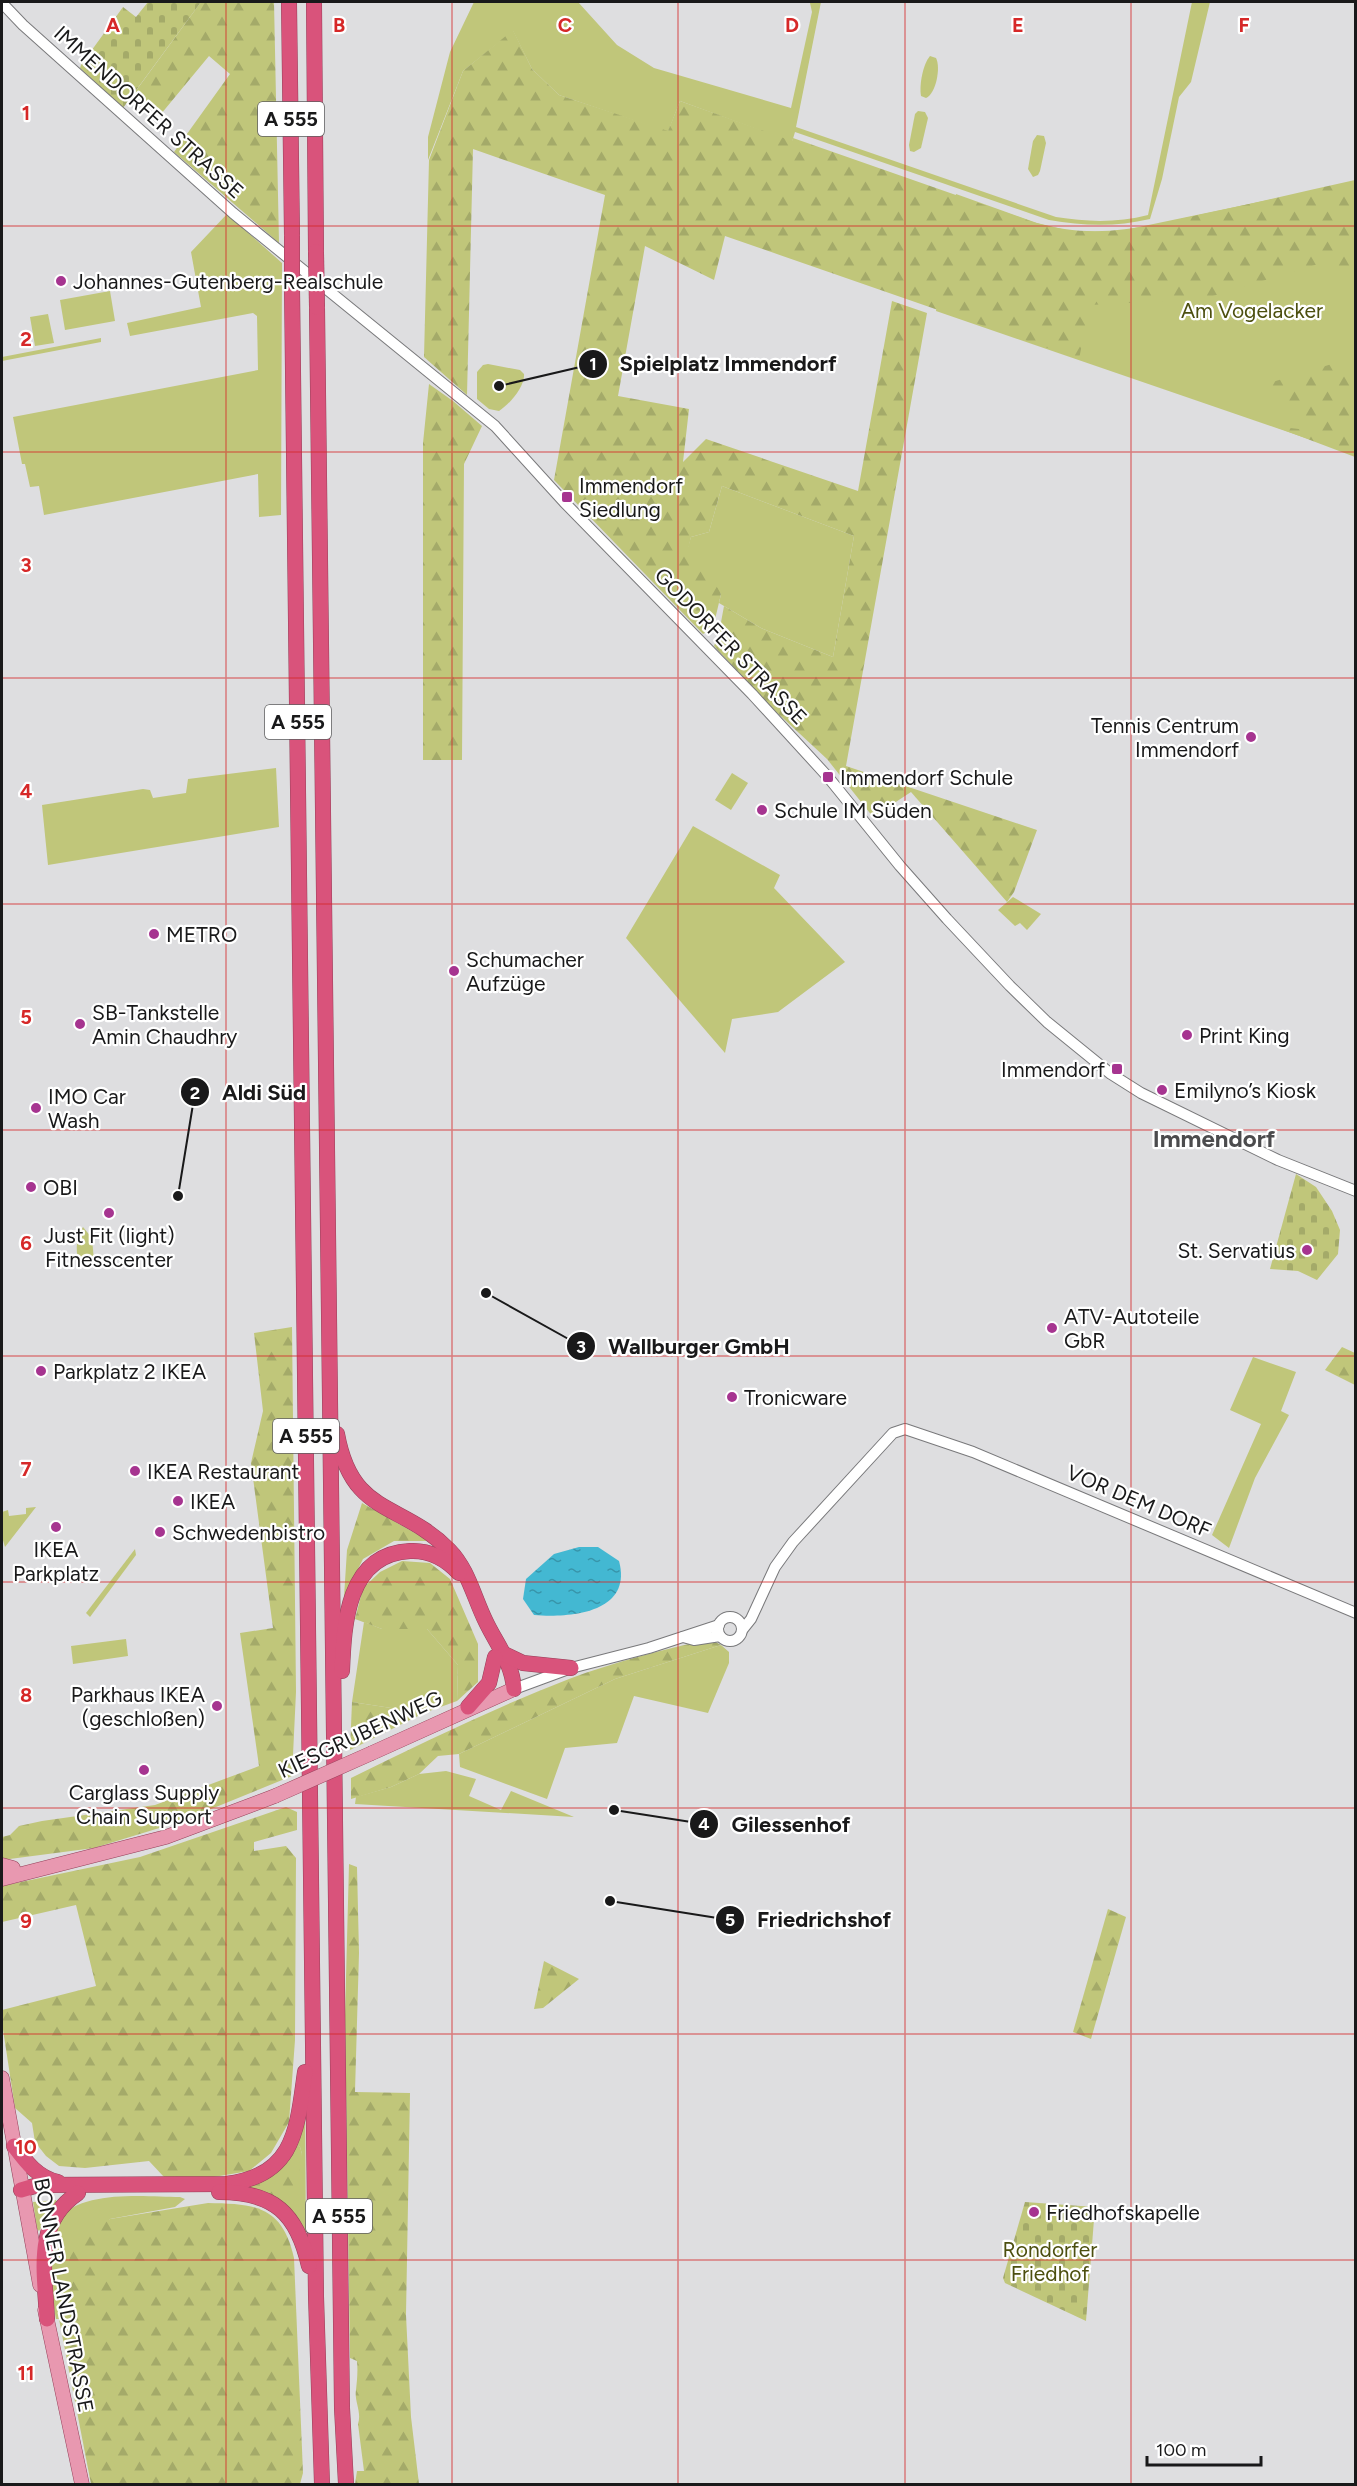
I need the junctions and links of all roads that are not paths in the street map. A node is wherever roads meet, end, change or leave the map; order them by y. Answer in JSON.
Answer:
{"nodes":[{"id":1,"x":289,"y":2,"type":"edge"},
{"id":2,"x":314,"y":2,"type":"edge"},
{"id":3,"x":2,"y":3,"type":"edge"},
{"id":4,"x":273,"y":247,"type":"joint"},
{"id":5,"x":1356,"y":1191,"type":"edge"},
{"id":6,"x":329,"y":1390,"type":"junction"},
{"id":7,"x":473,"y":1592,"type":"junction"},
{"id":8,"x":757,"y":1607,"type":"junction"},
{"id":9,"x":1356,"y":1613,"type":"edge"},
{"id":10,"x":737,"y":1618,"type":"junction"},
{"id":11,"x":743,"y":1629,"type":"junction"},
{"id":12,"x":719,"y":1630,"type":"junction"},
{"id":13,"x":500,"y":1656,"type":"junction"},
{"id":14,"x":571,"y":1668,"type":"junction"},
{"id":15,"x":514,"y":1689,"type":"junction"},
{"id":16,"x":468,"y":1707,"type":"junction"},
{"id":17,"x":333,"y":1742,"type":"junction"},
{"id":18,"x":52,"y":1865,"type":"junction"},
{"id":19,"x":5,"y":1867,"type":"edge"},
{"id":20,"x":2,"y":1879,"type":"edge"},
{"id":21,"x":312,"y":1997,"type":"junction"},
{"id":22,"x":2,"y":2078,"type":"edge"},
{"id":23,"x":14,"y":2146,"type":"junction"},
{"id":24,"x":73,"y":2188,"type":"junction"},
{"id":25,"x":21,"y":2190,"type":"junction"},
{"id":26,"x":316,"y":2296,"type":"junction"},
{"id":27,"x":47,"y":2319,"type":"junction"},
{"id":28,"x":82,"y":2484,"type":"edge"},
{"id":29,"x":322,"y":2484,"type":"edge"},
{"id":30,"x":346,"y":2484,"type":"edge"}],
"edges":[{"from":1,"to":21,"type":"highway","number":"A 555","bridge":true},
{"from":2,"to":6,"type":"highway","number":"A 555","bridge":true},
{"from":3,"to":4,"type":"street","name":"IMMENDORFER STRASSE"},
{"from":4,"to":5,"type":"street","name":"GODORFER STRASSE"},
{"from":6,"to":7,"type":"highway"},
{"from":6,"to":17,"type":"highway","number":"A 555"},
{"from":7,"to":13,"type":"highway"},
{"from":7,"to":17,"type":"highway"},
{"from":8,"to":9,"type":"street","name":"VOR DEM DORF"},
{"from":8,"to":10,"type":"street"},
{"from":8,"to":11,"type":"street"},
{"from":10,"to":11,"type":"street"},
{"from":10,"to":12,"type":"street"},
{"from":11,"to":12,"type":"street"},
{"from":12,"to":14,"type":"street","name":"KIESGRUBENWEG"},
{"from":13,"to":14,"type":"highway"},
{"from":13,"to":15,"type":"highway"},
{"from":13,"to":16,"type":"highway"},
{"from":14,"to":15,"type":"street","name":"KIESGRUBENWEG"},
{"from":15,"to":16,"type":"main road","name":"KIESGRUBENWEG"},
{"from":16,"to":18,"type":"main road","name":"KIESGRUBENWEG","bridge":true},
{"from":17,"to":30,"type":"highway","number":"A 555"},
{"from":18,"to":19,"type":"main road","name":"KIESGRUBENWEG"},
{"from":18,"to":20,"type":"main road","name":"KIESGRUBENWEG"},
{"from":21,"to":24,"type":"highway"},
{"from":21,"to":26,"type":"highway","number":"A 555"},
{"from":22,"to":23,"type":"main road","name":"BONNER LANDSTRASSE"},
{"from":23,"to":24,"type":"highway"},
{"from":23,"to":25,"type":"main road","name":"BONNER LANDSTRASSE"},
{"from":24,"to":25,"type":"highway"},
{"from":24,"to":26,"type":"highway"},
{"from":24,"to":27,"type":"highway"},
{"from":25,"to":27,"type":"main road","name":"BONNER LANDSTRASSE"},
{"from":26,"to":29,"type":"highway","number":"A 555"},
{"from":27,"to":28,"type":"main road","name":"BONNER LANDSTRASSE"}]}
